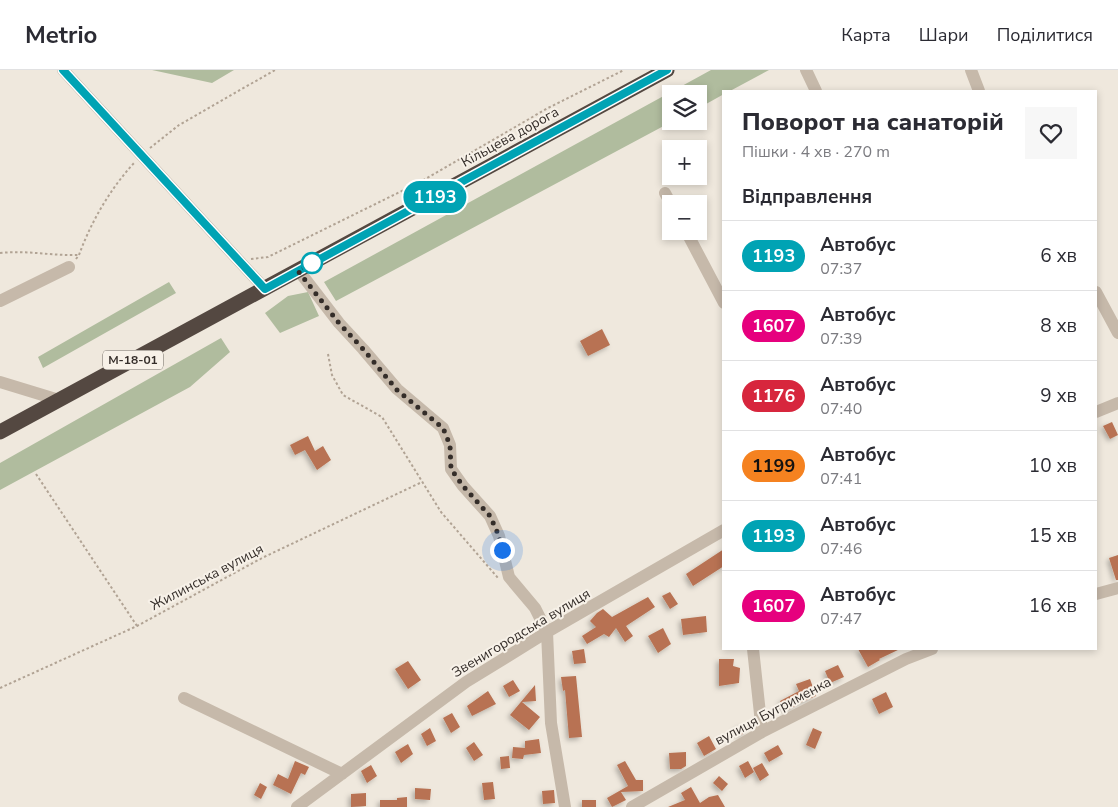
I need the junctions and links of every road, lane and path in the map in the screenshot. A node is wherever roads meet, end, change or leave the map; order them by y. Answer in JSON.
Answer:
{"nodes":[{"id":1,"x":63,"y":70,"type":"edge"},
{"id":2,"x":276,"y":70,"type":"edge"},
{"id":3,"x":624,"y":70,"type":"edge"},
{"id":4,"x":667,"y":70,"type":"edge"},
{"id":5,"x":806,"y":70,"type":"edge"},
{"id":6,"x":971,"y":70,"type":"edge"},
{"id":7,"x":816,"y":90,"type":"edge"},
{"id":8,"x":979,"y":90,"type":"edge"},
{"id":9,"x":141,"y":155,"type":"junction"},
{"id":10,"x":691,"y":240,"type":"edge"},
{"id":11,"x":0,"y":253,"type":"edge"},
{"id":12,"x":79,"y":255,"type":"junction"},
{"id":13,"x":241,"y":263,"type":"junction"},
{"id":14,"x":69,"y":267,"type":"joint"},
{"id":15,"x":298,"y":271,"type":"junction"},
{"id":16,"x":265,"y":289,"type":"junction"},
{"id":17,"x":1097,"y":294,"type":"edge"},
{"id":18,"x":722,"y":299,"type":"edge"},
{"id":19,"x":0,"y":301,"type":"edge"},
{"id":20,"x":1118,"y":333,"type":"edge"},
{"id":21,"x":328,"y":354,"type":"dead end"},
{"id":22,"x":0,"y":382,"type":"edge"},
{"id":23,"x":59,"y":400,"type":"junction"},
{"id":24,"x":1118,"y":403,"type":"edge"},
{"id":25,"x":1097,"y":412,"type":"edge"},
{"id":26,"x":0,"y":432,"type":"edge"},
{"id":27,"x":36,"y":474,"type":"dead end"},
{"id":28,"x":422,"y":482,"type":"junction"},
{"id":29,"x":722,"y":531,"type":"edge"},
{"id":30,"x":500,"y":581,"type":"dead end"},
{"id":31,"x":1118,"y":588,"type":"edge"},
{"id":32,"x":1097,"y":594,"type":"edge"},
{"id":33,"x":137,"y":626,"type":"junction"},
{"id":34,"x":547,"y":632,"type":"junction"},
{"id":35,"x":753,"y":650,"type":"edge"},
{"id":36,"x":929,"y":650,"type":"edge"},
{"id":37,"x":0,"y":688,"type":"edge"},
{"id":38,"x":184,"y":698,"type":"dead end"},
{"id":39,"x":762,"y":732,"type":"junction"},
{"id":40,"x":342,"y":774,"type":"junction"},
{"id":41,"x":298,"y":807,"type":"edge"},
{"id":42,"x":565,"y":807,"type":"edge"},
{"id":43,"x":632,"y":807,"type":"edge"}],
"edges":[{"from":1,"to":9,"type":"street"},
{"from":2,"to":9,"type":"path"},
{"from":3,"to":13,"type":"path"},
{"from":4,"to":15,"type":"highway","name":"Кільцева дорога","number":"М-18-01"},
{"from":5,"to":7,"type":"street"},
{"from":6,"to":8,"type":"street"},
{"from":9,"to":12,"type":"path"},
{"from":9,"to":13,"type":"street"},
{"from":10,"to":18,"type":"street"},
{"from":11,"to":12,"type":"path"},
{"from":12,"to":14,"type":"path"},
{"from":13,"to":16,"type":"street"},
{"from":14,"to":19,"type":"street"},
{"from":15,"to":16,"type":"highway","name":"Кільцева дорога","number":"М-18-01"},
{"from":15,"to":34,"type":"street"},
{"from":16,"to":23,"type":"highway","name":"Кільцева дорога","number":"М-18-01"},
{"from":17,"to":20,"type":"street"},
{"from":21,"to":28,"type":"path"},
{"from":22,"to":23,"type":"street"},
{"from":23,"to":26,"type":"highway","name":"Кільцева дорога","number":"М-18-01"},
{"from":24,"to":25,"type":"street"},
{"from":27,"to":33,"type":"path"},
{"from":28,"to":30,"type":"path"},
{"from":28,"to":33,"type":"path","name":"Жилинська вулиця"},
{"from":29,"to":34,"type":"street","name":"Звенигородська вулиця"},
{"from":31,"to":32,"type":"street"},
{"from":33,"to":37,"type":"path","name":"Жилинська вулиця"},
{"from":34,"to":40,"type":"street","name":"Звенигородська вулиця"},
{"from":34,"to":42,"type":"street"},
{"from":35,"to":39,"type":"street"},
{"from":36,"to":39,"type":"street","name":"вулиця Бугрименка"},
{"from":38,"to":40,"type":"street"},
{"from":39,"to":43,"type":"street","name":"вулиця Бугрименка"},
{"from":40,"to":41,"type":"street"}]}
